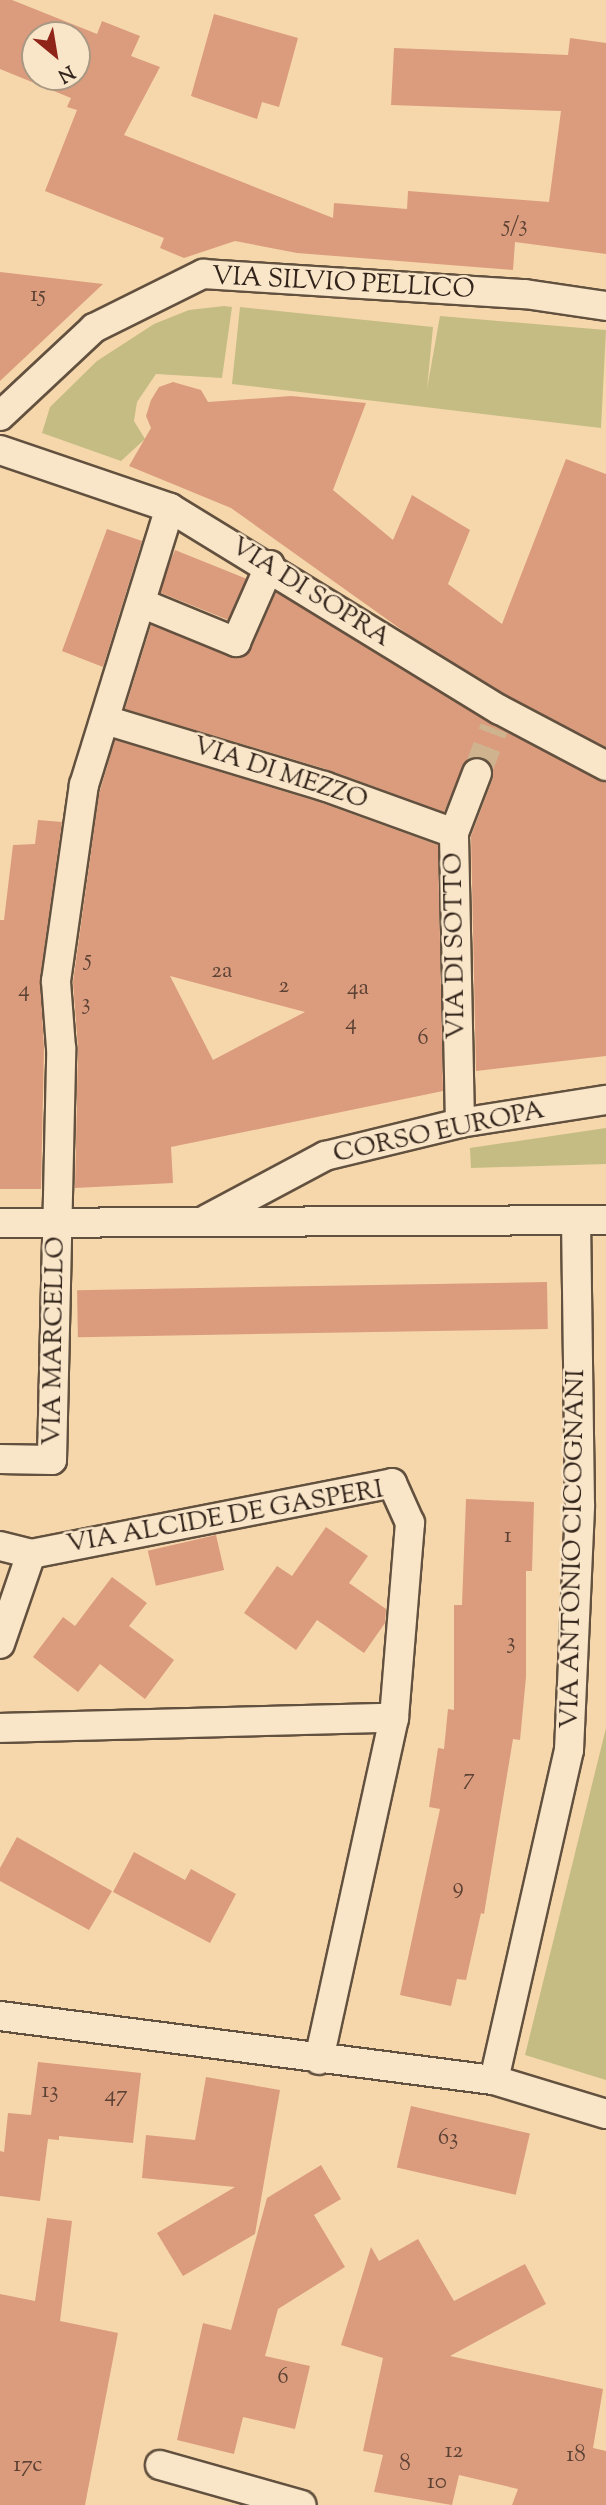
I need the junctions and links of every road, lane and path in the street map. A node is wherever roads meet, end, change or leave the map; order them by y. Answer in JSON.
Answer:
{"nodes":[{"id":1,"x":606,"y":306,"type":"edge"},
{"id":2,"x":0,"y":416,"type":"edge"},
{"id":3,"x":0,"y":450,"type":"edge"},
{"id":4,"x":170,"y":508,"type":"junction"},
{"id":5,"x":270,"y":565,"type":"junction"},
{"id":6,"x":141,"y":603,"type":"junction"},
{"id":7,"x":104,"y":720,"type":"junction"},
{"id":8,"x":606,"y":766,"type":"edge"},
{"id":9,"x":477,"y":773,"type":"tunnel mouth"},
{"id":10,"x":454,"y":833,"type":"junction"},
{"id":11,"x":606,"y":1100,"type":"edge"},
{"id":12,"x":460,"y":1123,"type":"junction"},
{"id":13,"x":576,"y":1220,"type":"junction"},
{"id":14,"x":606,"y":1220,"type":"edge"},
{"id":15,"x":203,"y":1221,"type":"junction"},
{"id":16,"x":0,"y":1223,"type":"edge"},
{"id":17,"x":58,"y":1223,"type":"junction"},
{"id":18,"x":0,"y":1459,"type":"edge"},
{"id":19,"x":593,"y":1505,"type":"edge"},
{"id":20,"x":0,"y":1546,"type":"edge"},
{"id":21,"x":31,"y":1554,"type":"junction"},
{"id":22,"x":0,"y":1644,"type":"edge"},
{"id":23,"x":394,"y":1718,"type":"junction"},
{"id":24,"x":0,"y":1728,"type":"edge"},
{"id":25,"x":0,"y":2015,"type":"edge"},
{"id":26,"x":320,"y":2060,"type":"junction"},
{"id":27,"x":494,"y":2080,"type":"junction"},
{"id":28,"x":606,"y":2114,"type":"edge"},
{"id":29,"x":160,"y":2465,"type":"dead end"},
{"id":30,"x":301,"y":2505,"type":"edge"}],
"edges":[{"from":1,"to":2,"type":"street","name":"VIA SILVIO PELLICO"},
{"from":3,"to":4,"type":"street","name":"VIA DI SOPRA"},
{"from":4,"to":5,"type":"street","name":"VIA DI SOPRA"},
{"from":4,"to":6,"type":"street","name":"VIA MARCELLO"},
{"from":5,"to":6,"type":"street"},
{"from":5,"to":8,"type":"street","name":"VIA DI SOPRA"},
{"from":6,"to":7,"type":"street","name":"VIA MARCELLO"},
{"from":7,"to":10,"type":"street","name":"VIA DI MEZZO"},
{"from":7,"to":17,"type":"street","name":"VIA MARCELLO"},
{"from":9,"to":10,"type":"street","name":"VIA DI SOTTO"},
{"from":10,"to":12,"type":"street","name":"VIA DI SOTTO"},
{"from":11,"to":12,"type":"street","name":"CORSO EUROPA"},
{"from":12,"to":15,"type":"street","name":"CORSO EUROPA"},
{"from":13,"to":14,"type":"street","name":"CORSO EUROPA"},
{"from":13,"to":15,"type":"street","name":"CORSO EUROPA"},
{"from":13,"to":19,"type":"street","name":"VIA ANTONIO CICOGNANI"},
{"from":15,"to":17,"type":"street","name":"CORSO EUROPA"},
{"from":16,"to":17,"type":"street","name":"CORSO EUROPA"},
{"from":17,"to":18,"type":"street","name":"VIA MARCELLO"},
{"from":19,"to":27,"type":"street","name":"VIA ANTONIO CICOGNANI"},
{"from":20,"to":21,"type":"street","name":"VIA ALCIDE DE GASPERI"},
{"from":21,"to":22,"type":"street","name":"VIA ALCIDE DE GASPERI"},
{"from":21,"to":23,"type":"street","name":"VIA ALCIDE DE GASPERI"},
{"from":23,"to":24,"type":"street"},
{"from":23,"to":26,"type":"street","name":"VIA ALCIDE DE GASPERI"},
{"from":25,"to":26,"type":"street"},
{"from":26,"to":27,"type":"street"},
{"from":27,"to":28,"type":"street"},
{"from":29,"to":30,"type":"street"}]}
